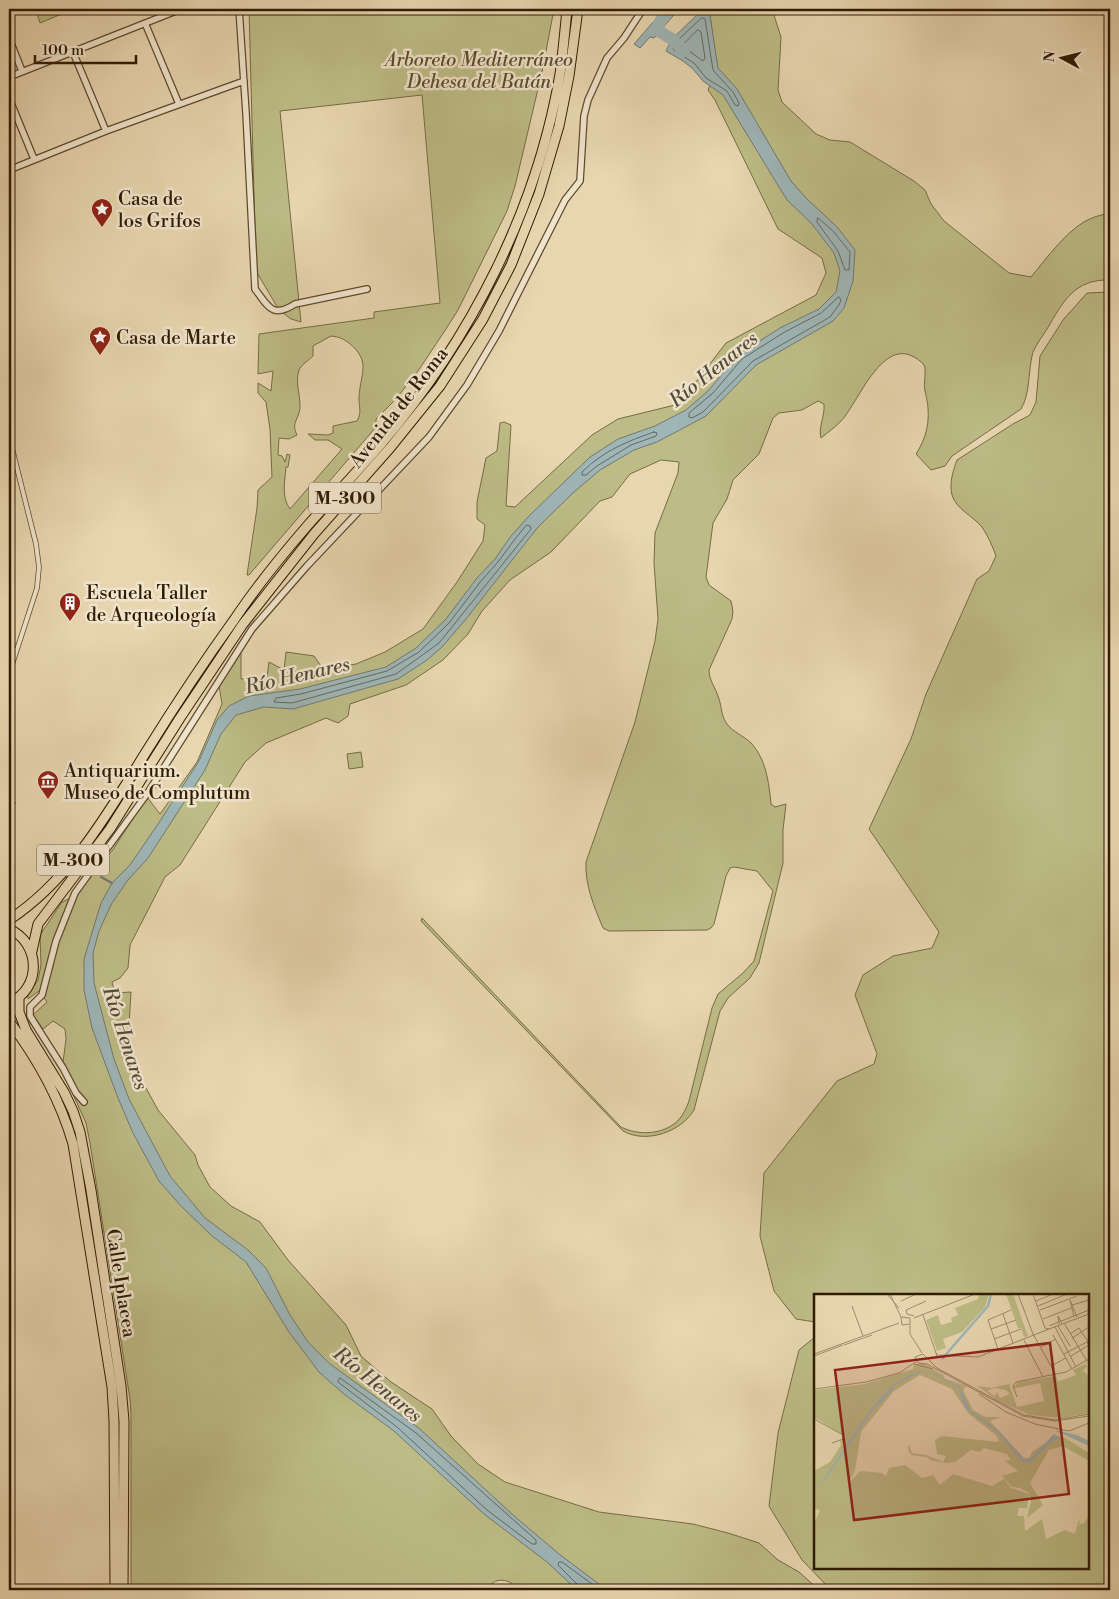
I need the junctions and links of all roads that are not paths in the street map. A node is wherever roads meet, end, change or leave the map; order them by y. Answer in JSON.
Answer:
{"nodes":[{"id":1,"x":181,"y":9,"type":"edge"},
{"id":2,"x":239,"y":9,"type":"edge"},
{"id":3,"x":567,"y":9,"type":"edge"},
{"id":4,"x":578,"y":9,"type":"edge"},
{"id":5,"x":643,"y":9,"type":"edge"},
{"id":6,"x":164,"y":12,"type":"edge"},
{"id":7,"x":145,"y":23,"type":"junction"},
{"id":8,"x":9,"y":38,"type":"edge"},
{"id":9,"x":72,"y":52,"type":"junction"},
{"id":10,"x":22,"y":71,"type":"junction"},
{"id":11,"x":9,"y":77,"type":"edge"},
{"id":12,"x":244,"y":81,"type":"junction"},
{"id":13,"x":9,"y":98,"type":"edge"},
{"id":14,"x":179,"y":104,"type":"junction"},
{"id":15,"x":106,"y":131,"type":"junction"},
{"id":16,"x":34,"y":159,"type":"junction"},
{"id":17,"x":9,"y":170,"type":"edge"},
{"id":18,"x":367,"y":289,"type":"dead end"},
{"id":19,"x":13,"y":452,"type":"dead end"},
{"id":20,"x":9,"y":674,"type":"edge"},
{"id":21,"x":9,"y":920,"type":"edge"},
{"id":22,"x":9,"y":929,"type":"edge"},
{"id":23,"x":32,"y":951,"type":"junction"},
{"id":24,"x":19,"y":997,"type":"junction"},
{"id":25,"x":9,"y":1003,"type":"edge"},
{"id":26,"x":9,"y":1021,"type":"edge"},
{"id":27,"x":84,"y":1102,"type":"dead end"},
{"id":28,"x":115,"y":1590,"type":"edge"},
{"id":29,"x":123,"y":1590,"type":"edge"}],
"edges":[{"from":1,"to":6,"type":"street"},
{"from":2,"to":12,"type":"street"},
{"from":3,"to":21,"type":"main road","name":"Avenida de Roma","number":"M-300"},
{"from":4,"to":23,"type":"main road","name":"Avenida de Roma","number":"M-300"},
{"from":5,"to":27,"type":"street"},
{"from":6,"to":7,"type":"street"},
{"from":7,"to":9,"type":"street"},
{"from":7,"to":14,"type":"street"},
{"from":8,"to":10,"type":"street"},
{"from":9,"to":10,"type":"street"},
{"from":9,"to":15,"type":"street"},
{"from":10,"to":11,"type":"street"},
{"from":12,"to":14,"type":"street"},
{"from":12,"to":18,"type":"street"},
{"from":13,"to":16,"type":"street"},
{"from":14,"to":15,"type":"street"},
{"from":15,"to":16,"type":"street"},
{"from":16,"to":17,"type":"street"},
{"from":19,"to":20,"type":"street"},
{"from":22,"to":23,"type":"main road"},
{"from":23,"to":24,"type":"main road","number":"M-300"},
{"from":24,"to":25,"type":"main road","number":"M-300"},
{"from":24,"to":29,"type":"main road","name":"Calle Iplacea"},
{"from":26,"to":28,"type":"main road","name":"Calle Iplacea"}]}
